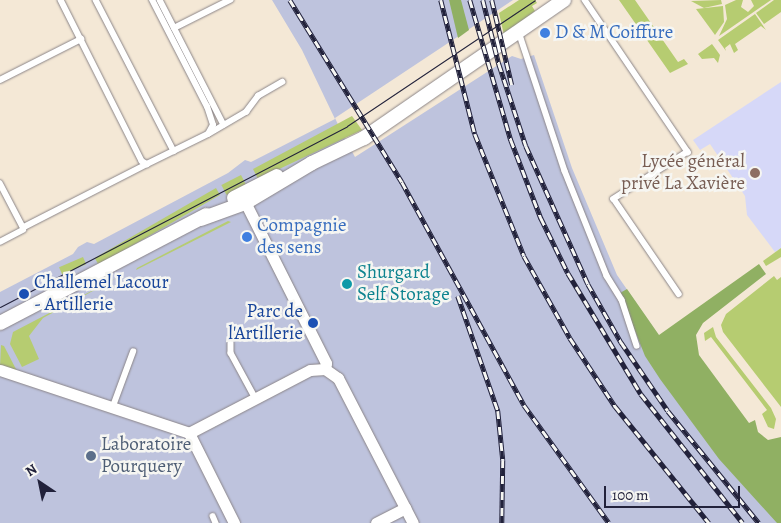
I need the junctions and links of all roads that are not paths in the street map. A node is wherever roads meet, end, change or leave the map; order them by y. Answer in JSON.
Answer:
{"nodes":[{"id":1,"x":61,"y":0,"type":"edge"},
{"id":2,"x":96,"y":0,"type":"edge"},
{"id":3,"x":152,"y":0,"type":"edge"},
{"id":4,"x":160,"y":0,"type":"edge"},
{"id":5,"x":230,"y":0,"type":"edge"},
{"id":6,"x":564,"y":0,"type":"edge"},
{"id":7,"x":585,"y":0,"type":"edge"},
{"id":8,"x":174,"y":28,"type":"junction"},
{"id":9,"x":519,"y":32,"type":"junction"},
{"id":10,"x":81,"y":39,"type":"junction"},
{"id":11,"x":0,"y":80,"type":"edge"},
{"id":12,"x":282,"y":82,"type":"dead end"},
{"id":13,"x":224,"y":125,"type":"junction"},
{"id":14,"x":208,"y":134,"type":"junction"},
{"id":15,"x":174,"y":151,"type":"junction"},
{"id":16,"x":147,"y":164,"type":"junction"},
{"id":17,"x":0,"y":185,"type":"edge"},
{"id":18,"x":243,"y":199,"type":"junction"},
{"id":19,"x":23,"y":228,"type":"junction"},
{"id":20,"x":0,"y":242,"type":"edge"},
{"id":21,"x":679,"y":294,"type":"dead end"},
{"id":22,"x":0,"y":323,"type":"edge"},
{"id":23,"x":231,"y":343,"type":"dead end"},
{"id":24,"x":637,"y":346,"type":"dead end"},
{"id":25,"x":133,"y":352,"type":"dead end"},
{"id":26,"x":325,"y":369,"type":"junction"},
{"id":27,"x":0,"y":370,"type":"edge"},
{"id":28,"x":256,"y":399,"type":"junction"},
{"id":29,"x":112,"y":409,"type":"junction"},
{"id":30,"x":189,"y":432,"type":"junction"},
{"id":31,"x":405,"y":508,"type":"junction"},
{"id":32,"x":213,"y":516,"type":"dead end"},
{"id":33,"x":216,"y":523,"type":"edge"},
{"id":34,"x":234,"y":523,"type":"edge"},
{"id":35,"x":376,"y":523,"type":"edge"},
{"id":36,"x":413,"y":523,"type":"edge"}],
"edges":[{"from":1,"to":10,"type":"lane"},
{"from":2,"to":15,"type":"lane"},
{"from":3,"to":14,"type":"lane"},
{"from":4,"to":8,"type":"lane"},
{"from":5,"to":8,"type":"lane"},
{"from":6,"to":9,"type":"street"},
{"from":7,"to":21,"type":"lane"},
{"from":8,"to":13,"type":"lane"},
{"from":9,"to":18,"type":"street"},
{"from":9,"to":24,"type":"lane"},
{"from":10,"to":11,"type":"lane"},
{"from":10,"to":16,"type":"lane"},
{"from":12,"to":13,"type":"lane"},
{"from":13,"to":14,"type":"lane"},
{"from":14,"to":15,"type":"lane"},
{"from":15,"to":16,"type":"lane"},
{"from":16,"to":19,"type":"lane"},
{"from":17,"to":19,"type":"lane"},
{"from":18,"to":22,"type":"street"},
{"from":18,"to":26,"type":"street"},
{"from":19,"to":20,"type":"lane"},
{"from":23,"to":28,"type":"lane"},
{"from":25,"to":29,"type":"lane"},
{"from":26,"to":28,"type":"street"},
{"from":26,"to":31,"type":"street"},
{"from":27,"to":29,"type":"street"},
{"from":28,"to":30,"type":"street"},
{"from":29,"to":30,"type":"street"},
{"from":30,"to":34,"type":"street"},
{"from":31,"to":35,"type":"street"},
{"from":31,"to":36,"type":"street"},
{"from":32,"to":33,"type":"lane"}]}
